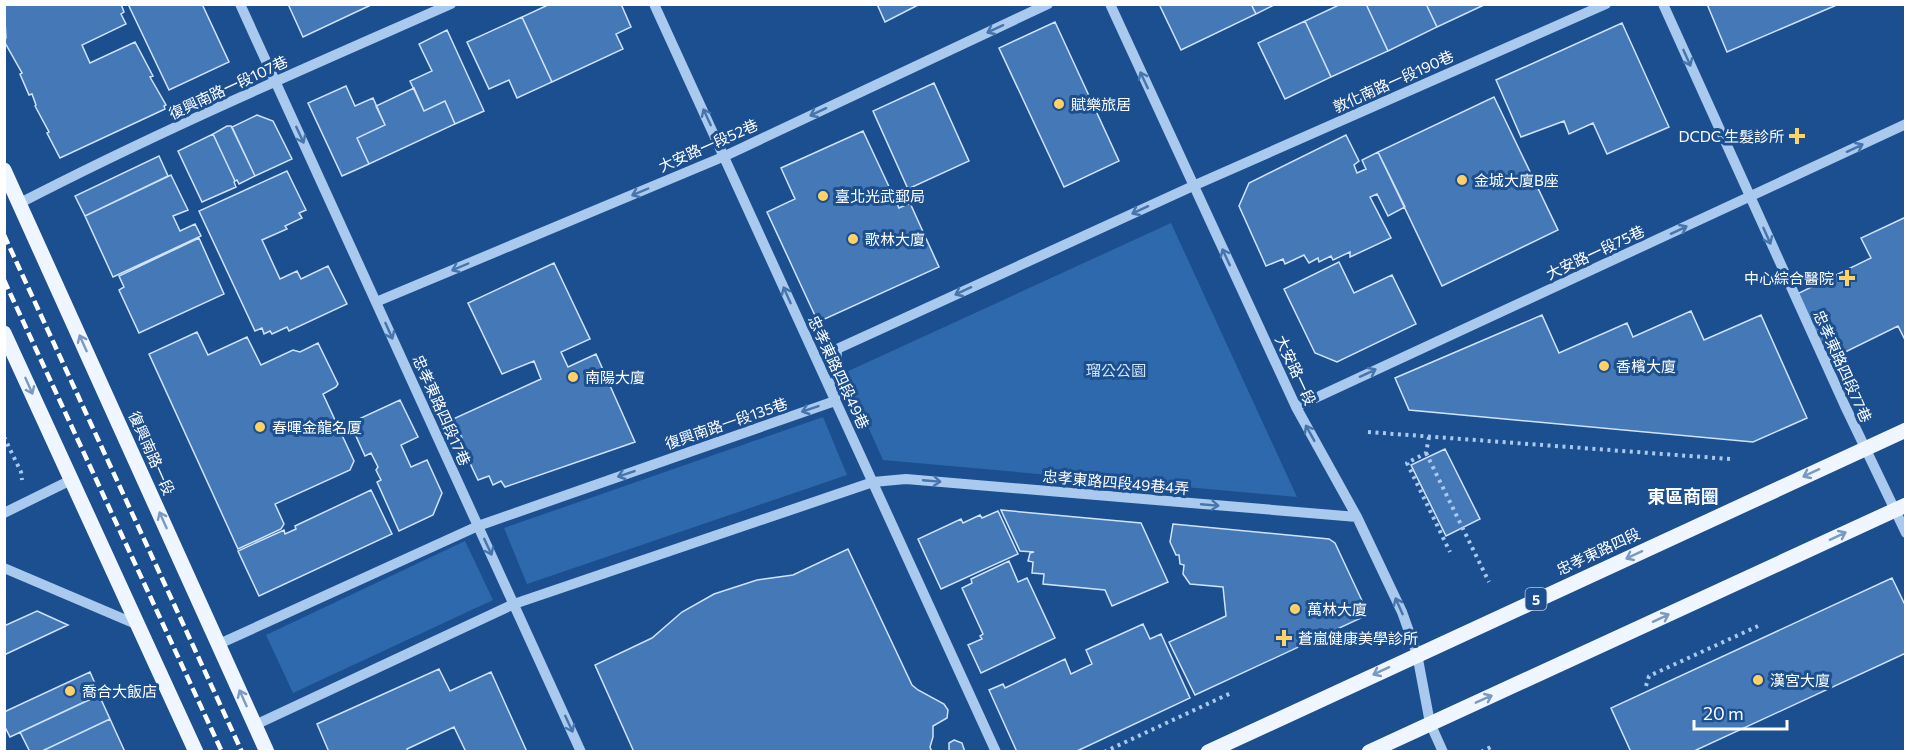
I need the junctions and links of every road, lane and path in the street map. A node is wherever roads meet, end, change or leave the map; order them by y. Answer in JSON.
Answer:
{"nodes":[{"id":1,"x":240,"y":4,"type":"edge"},
{"id":2,"x":451,"y":4,"type":"edge"},
{"id":3,"x":654,"y":4,"type":"edge"},
{"id":4,"x":1048,"y":4,"type":"edge"},
{"id":5,"x":1110,"y":4,"type":"edge"},
{"id":6,"x":1606,"y":4,"type":"edge"},
{"id":7,"x":1663,"y":4,"type":"edge"},
{"id":8,"x":275,"y":81,"type":"junction"},
{"id":9,"x":1905,"y":124,"type":"edge"},
{"id":10,"x":725,"y":156,"type":"junction"},
{"id":11,"x":4,"y":170,"type":"edge"},
{"id":12,"x":1193,"y":186,"type":"junction"},
{"id":13,"x":1750,"y":198,"type":"junction"},
{"id":14,"x":20,"y":203,"type":"junction"},
{"id":15,"x":376,"y":302,"type":"junction"},
{"id":16,"x":4,"y":333,"type":"edge"},
{"id":17,"x":835,"y":401,"type":"junction"},
{"id":18,"x":1296,"y":407,"type":"junction"},
{"id":19,"x":1905,"y":430,"type":"edge"},
{"id":20,"x":1368,"y":432,"type":"dead end"},
{"id":21,"x":1429,"y":436,"type":"junction"},
{"id":22,"x":4,"y":437,"type":"edge"},
{"id":23,"x":1864,"y":448,"type":"junction"},
{"id":24,"x":1426,"y":453,"type":"junction"},
{"id":25,"x":1730,"y":459,"type":"dead end"},
{"id":26,"x":71,"y":480,"type":"junction"},
{"id":27,"x":873,"y":482,"type":"junction"},
{"id":28,"x":24,"y":504,"type":"junction"},
{"id":29,"x":1900,"y":507,"type":"edge"},
{"id":30,"x":4,"y":513,"type":"edge"},
{"id":31,"x":1357,"y":517,"type":"junction"},
{"id":32,"x":478,"y":526,"type":"junction"},
{"id":33,"x":1905,"y":533,"type":"edge"},
{"id":34,"x":1450,"y":552,"type":"dead end"},
{"id":35,"x":4,"y":568,"type":"edge"},
{"id":36,"x":1489,"y":582,"type":"dead end"},
{"id":37,"x":514,"y":604,"type":"junction"},
{"id":38,"x":138,"y":625,"type":"junction"},
{"id":39,"x":1758,"y":627,"type":"dead end"},
{"id":40,"x":219,"y":644,"type":"junction"},
{"id":41,"x":1417,"y":654,"type":"junction"},
{"id":42,"x":1646,"y":686,"type":"dead end"},
{"id":43,"x":1231,"y":693,"type":"dead end"},
{"id":44,"x":1430,"y":723,"type":"junction"},
{"id":45,"x":255,"y":725,"type":"junction"},
{"id":46,"x":1493,"y":746,"type":"dead end"},
{"id":47,"x":196,"y":752,"type":"edge"},
{"id":48,"x":267,"y":752,"type":"edge"},
{"id":49,"x":581,"y":752,"type":"edge"},
{"id":50,"x":996,"y":752,"type":"edge"},
{"id":51,"x":1104,"y":752,"type":"edge"},
{"id":52,"x":1208,"y":752,"type":"edge"},
{"id":53,"x":1369,"y":752,"type":"edge"},
{"id":54,"x":1443,"y":752,"type":"edge"},
{"id":55,"x":1481,"y":752,"type":"edge"}],
"edges":[{"from":1,"to":8,"type":"street","name":"忠孝東路四段17巷"},
{"from":2,"to":8,"type":"street","name":"復興南路一段107巷"},
{"from":10,"to":3,"type":"street","name":"忠孝東路四段49巷","one_way":true},
{"from":4,"to":10,"type":"street","name":"大安路一段52巷","one_way":true},
{"from":12,"to":5,"type":"street","name":"大安路一段","one_way":true},
{"from":6,"to":12,"type":"street","name":"敦化南路一段190巷"},
{"from":7,"to":13,"type":"street","name":"忠孝東路四段77巷","one_way":true},
{"from":8,"to":14,"type":"street","name":"復興南路一段107巷"},
{"from":8,"to":15,"type":"street","name":"忠孝東路四段17巷","one_way":true},
{"from":13,"to":9,"type":"street","name":"大安路一段75巷","one_way":true},
{"from":10,"to":15,"type":"street","name":"大安路一段52巷","one_way":true},
{"from":17,"to":10,"type":"street","name":"忠孝東路四段49巷","one_way":true},
{"from":11,"to":14,"type":"main road","name":"復興南路一段"},
{"from":12,"to":17,"type":"street","one_way":true},
{"from":18,"to":12,"type":"street","name":"大安路一段","one_way":true},
{"from":18,"to":13,"type":"street","name":"大安路一段75巷","one_way":true},
{"from":13,"to":23,"type":"street","name":"忠孝東路四段77巷","one_way":true},
{"from":40,"to":14,"type":"main road","name":"復興南路一段","one_way":true},
{"from":15,"to":32,"type":"street","name":"忠孝東路四段17巷","one_way":true},
{"from":16,"to":26,"type":"main road","one_way":true},
{"from":17,"to":27,"type":"street","name":"忠孝東路四段49巷"},
{"from":17,"to":32,"type":"street","name":"復興南路一段135巷","one_way":true},
{"from":31,"to":18,"type":"street","name":"大安路一段","one_way":true},
{"from":19,"to":23,"type":"main road","name":"忠孝東路四段","number":"5"},
{"from":20,"to":21,"type":"path"},
{"from":21,"to":24,"type":"path"},
{"from":21,"to":25,"type":"path"},
{"from":22,"to":28,"type":"path"},
{"from":23,"to":29,"type":"street","name":"忠孝東路四段77巷"},
{"from":23,"to":41,"type":"main road","name":"忠孝東路四段","number":"5","one_way":true},
{"from":24,"to":34,"type":"path"},
{"from":24,"to":36,"type":"path"},
{"from":26,"to":28,"type":"street"},
{"from":26,"to":38,"type":"main road"},
{"from":27,"to":31,"type":"street","name":"忠孝東路四段49巷4弄","one_way":true},
{"from":27,"to":37,"type":"street"},
{"from":27,"to":50,"type":"street","name":"忠孝東路四段49巷"},
{"from":28,"to":30,"type":"street"},
{"from":29,"to":33,"type":"street","name":"忠孝東路四段77巷"},
{"from":44,"to":29,"type":"main road","one_way":true},
{"from":41,"to":31,"type":"street","name":"大安路一段","one_way":true},
{"from":32,"to":37,"type":"street","name":"忠孝東路四段17巷","one_way":true},
{"from":32,"to":40,"type":"street","name":"復興南路一段135巷"},
{"from":35,"to":38,"type":"street"},
{"from":37,"to":45,"type":"street"},
{"from":37,"to":49,"type":"street","name":"忠孝東路四段17巷","one_way":true},
{"from":38,"to":47,"type":"main road"},
{"from":39,"to":42,"type":"path"},
{"from":45,"to":40,"type":"main road","name":"復興南路一段","one_way":true},
{"from":41,"to":44,"type":"street","name":"大安路一段"},
{"from":41,"to":52,"type":"main road","name":"忠孝東路四段","number":"5","one_way":true},
{"from":43,"to":51,"type":"path"},
{"from":44,"to":53,"type":"main road"},
{"from":44,"to":54,"type":"street","name":"大安路一段"},
{"from":45,"to":48,"type":"main road","name":"復興南路一段"},
{"from":46,"to":55,"type":"path"}]}
